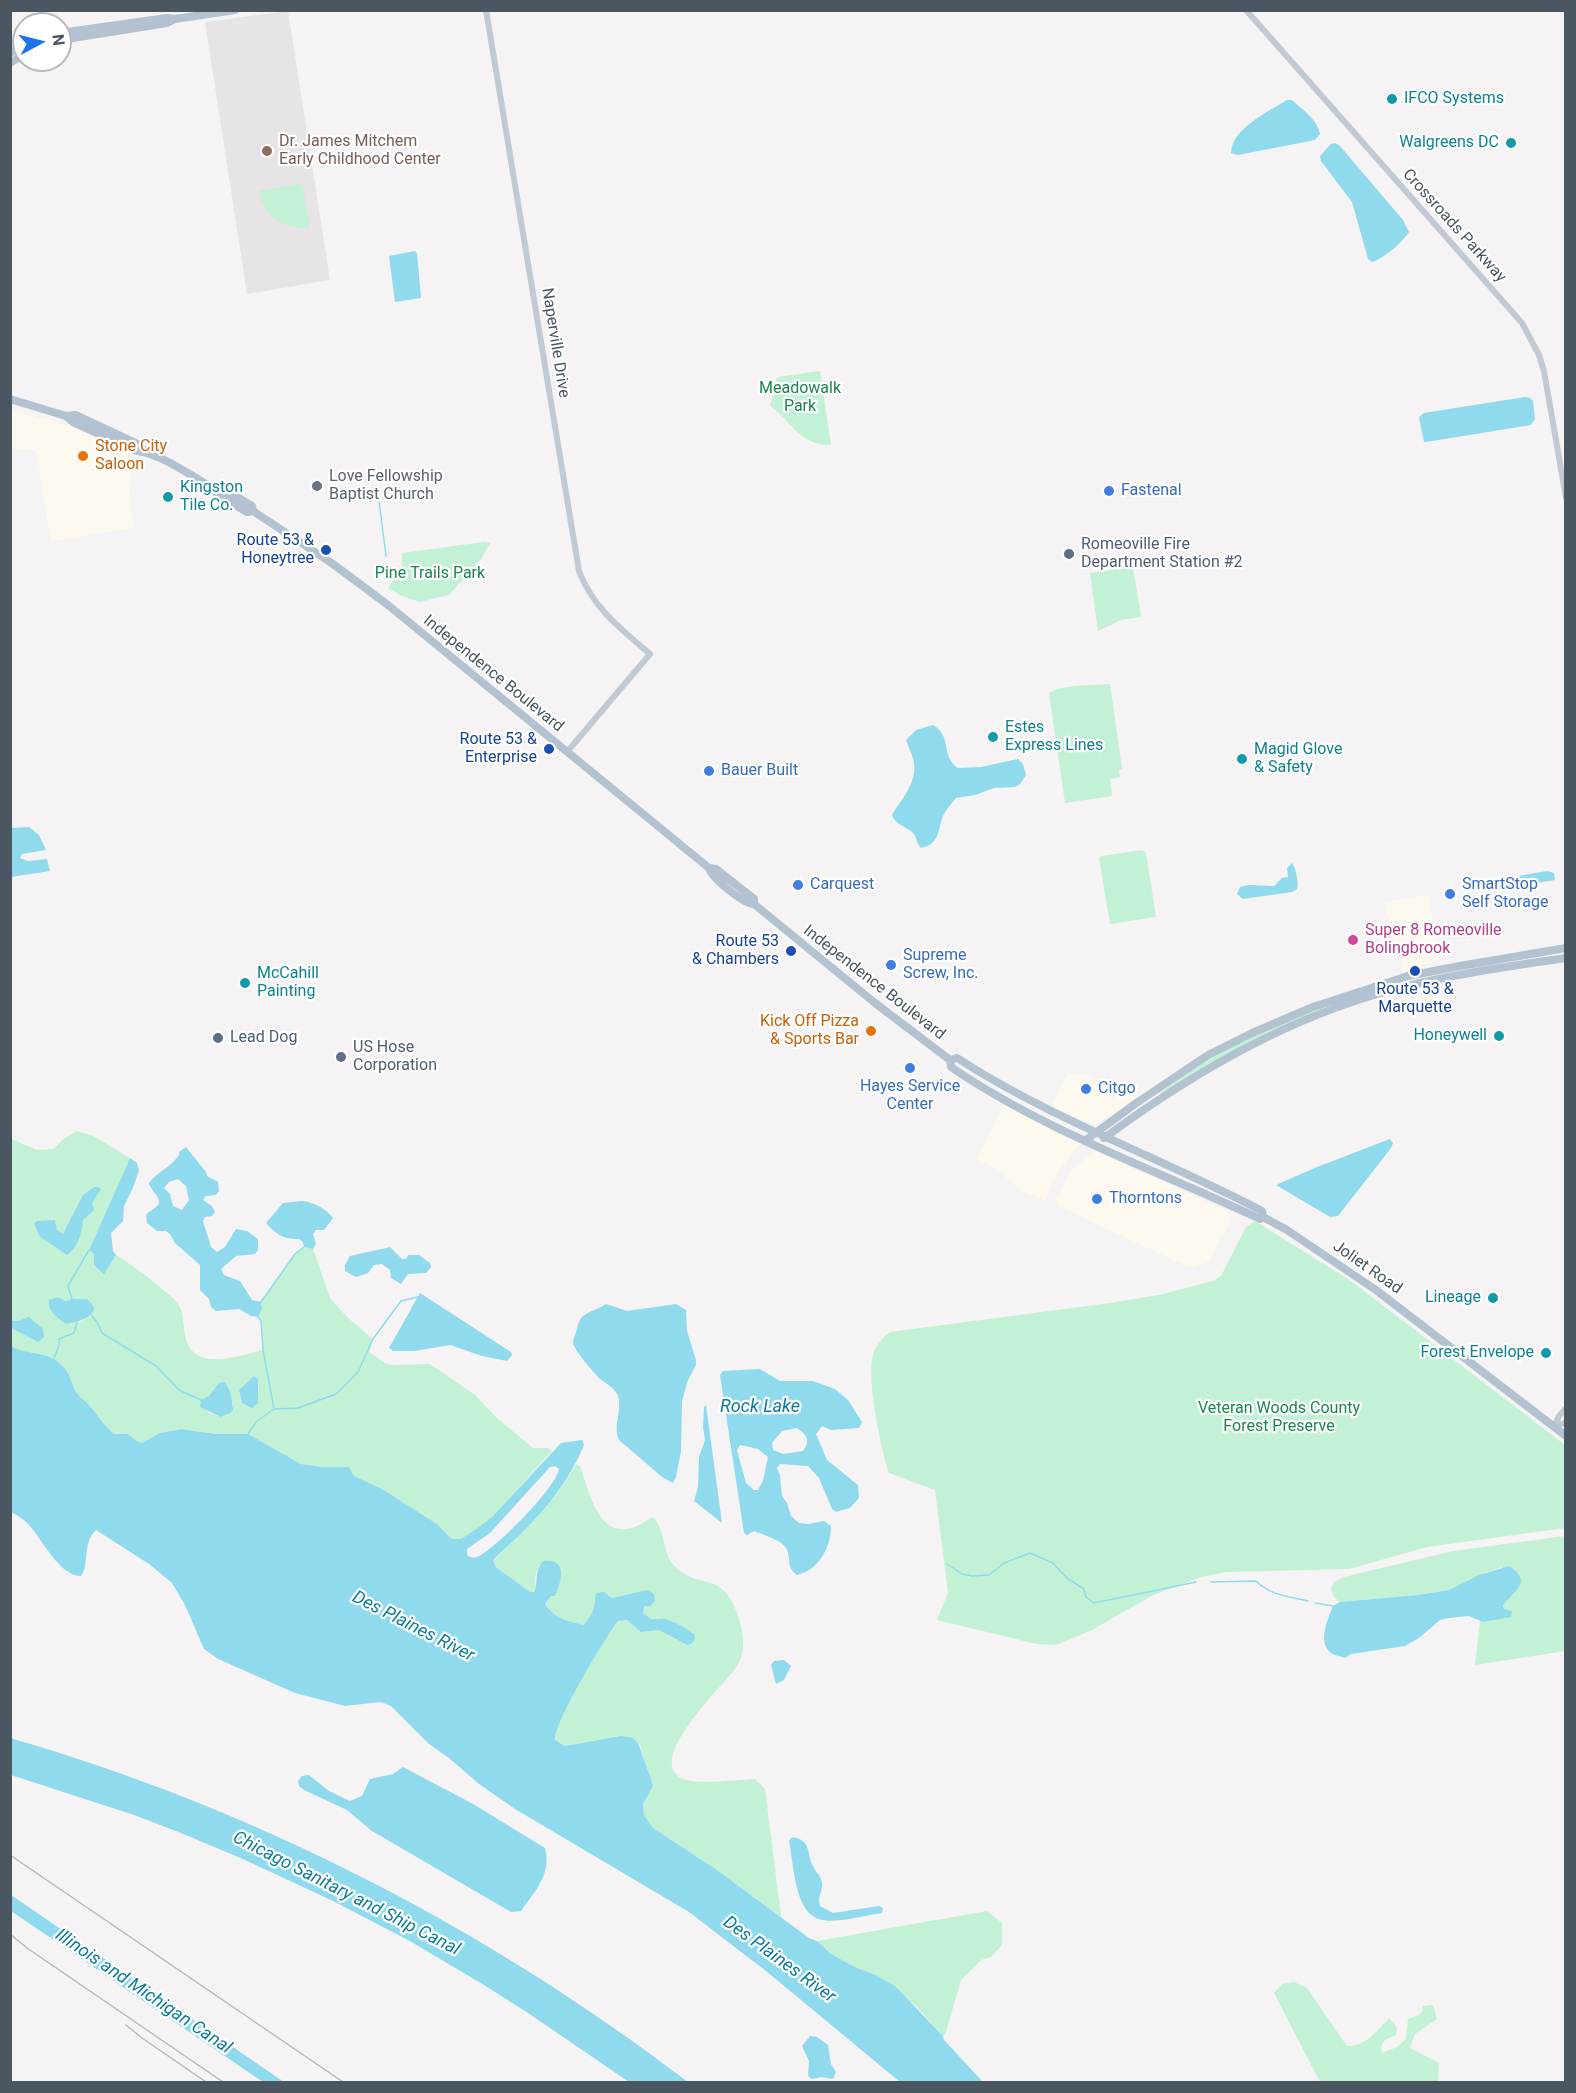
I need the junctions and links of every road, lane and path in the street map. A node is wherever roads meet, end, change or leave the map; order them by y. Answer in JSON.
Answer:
{"nodes":[{"id":1,"x":235,"y":10,"type":"edge"},
{"id":2,"x":486,"y":10,"type":"edge"},
{"id":3,"x":1246,"y":10,"type":"edge"},
{"id":4,"x":175,"y":19,"type":"junction"},
{"id":5,"x":72,"y":31,"type":"edge"},
{"id":6,"x":72,"y":38,"type":"edge"},
{"id":7,"x":10,"y":399,"type":"edge"},
{"id":8,"x":1566,"y":498,"type":"edge"},
{"id":9,"x":567,"y":752,"type":"junction"},
{"id":10,"x":1566,"y":948,"type":"edge"},
{"id":11,"x":1566,"y":958,"type":"edge"},
{"id":12,"x":950,"y":1060,"type":"junction"},
{"id":13,"x":1096,"y":1132,"type":"junction"},
{"id":14,"x":1106,"y":1137,"type":"junction"},
{"id":15,"x":1086,"y":1140,"type":"junction"},
{"id":16,"x":1095,"y":1144,"type":"junction"},
{"id":17,"x":1263,"y":1216,"type":"junction"},
{"id":18,"x":1566,"y":1408,"type":"edge"},
{"id":19,"x":1566,"y":1422,"type":"edge"},
{"id":20,"x":1554,"y":1427,"type":"junction"},
{"id":21,"x":1566,"y":1436,"type":"edge"}],
"edges":[{"from":1,"to":4,"type":"main road"},
{"from":2,"to":9,"type":"street","name":"Naperville Drive"},
{"from":3,"to":8,"type":"street","name":"Crossroads Parkway"},
{"from":4,"to":5,"type":"main road"},
{"from":4,"to":6,"type":"main road"},
{"from":7,"to":9,"type":"main road","name":"Independence Boulevard"},
{"from":9,"to":12,"type":"main road","name":"Independence Boulevard"},
{"from":10,"to":13,"type":"main road"},
{"from":11,"to":14,"type":"main road"},
{"from":12,"to":13,"type":"main road","name":"Independence Boulevard"},
{"from":12,"to":15,"type":"main road","name":"Independence Boulevard"},
{"from":13,"to":14,"type":"main road","name":"Joliet Road"},
{"from":13,"to":15,"type":"main road"},
{"from":14,"to":16,"type":"main road"},
{"from":14,"to":17,"type":"main road","name":"Joliet Road"},
{"from":15,"to":16,"type":"main road","name":"Independence Boulevard"},
{"from":16,"to":17,"type":"main road","name":"Joliet Road"},
{"from":17,"to":20,"type":"main road","name":"Joliet Road"},
{"from":18,"to":20,"type":"street"},
{"from":19,"to":20,"type":"street"},
{"from":20,"to":21,"type":"main road","name":"Joliet Road"}]}
